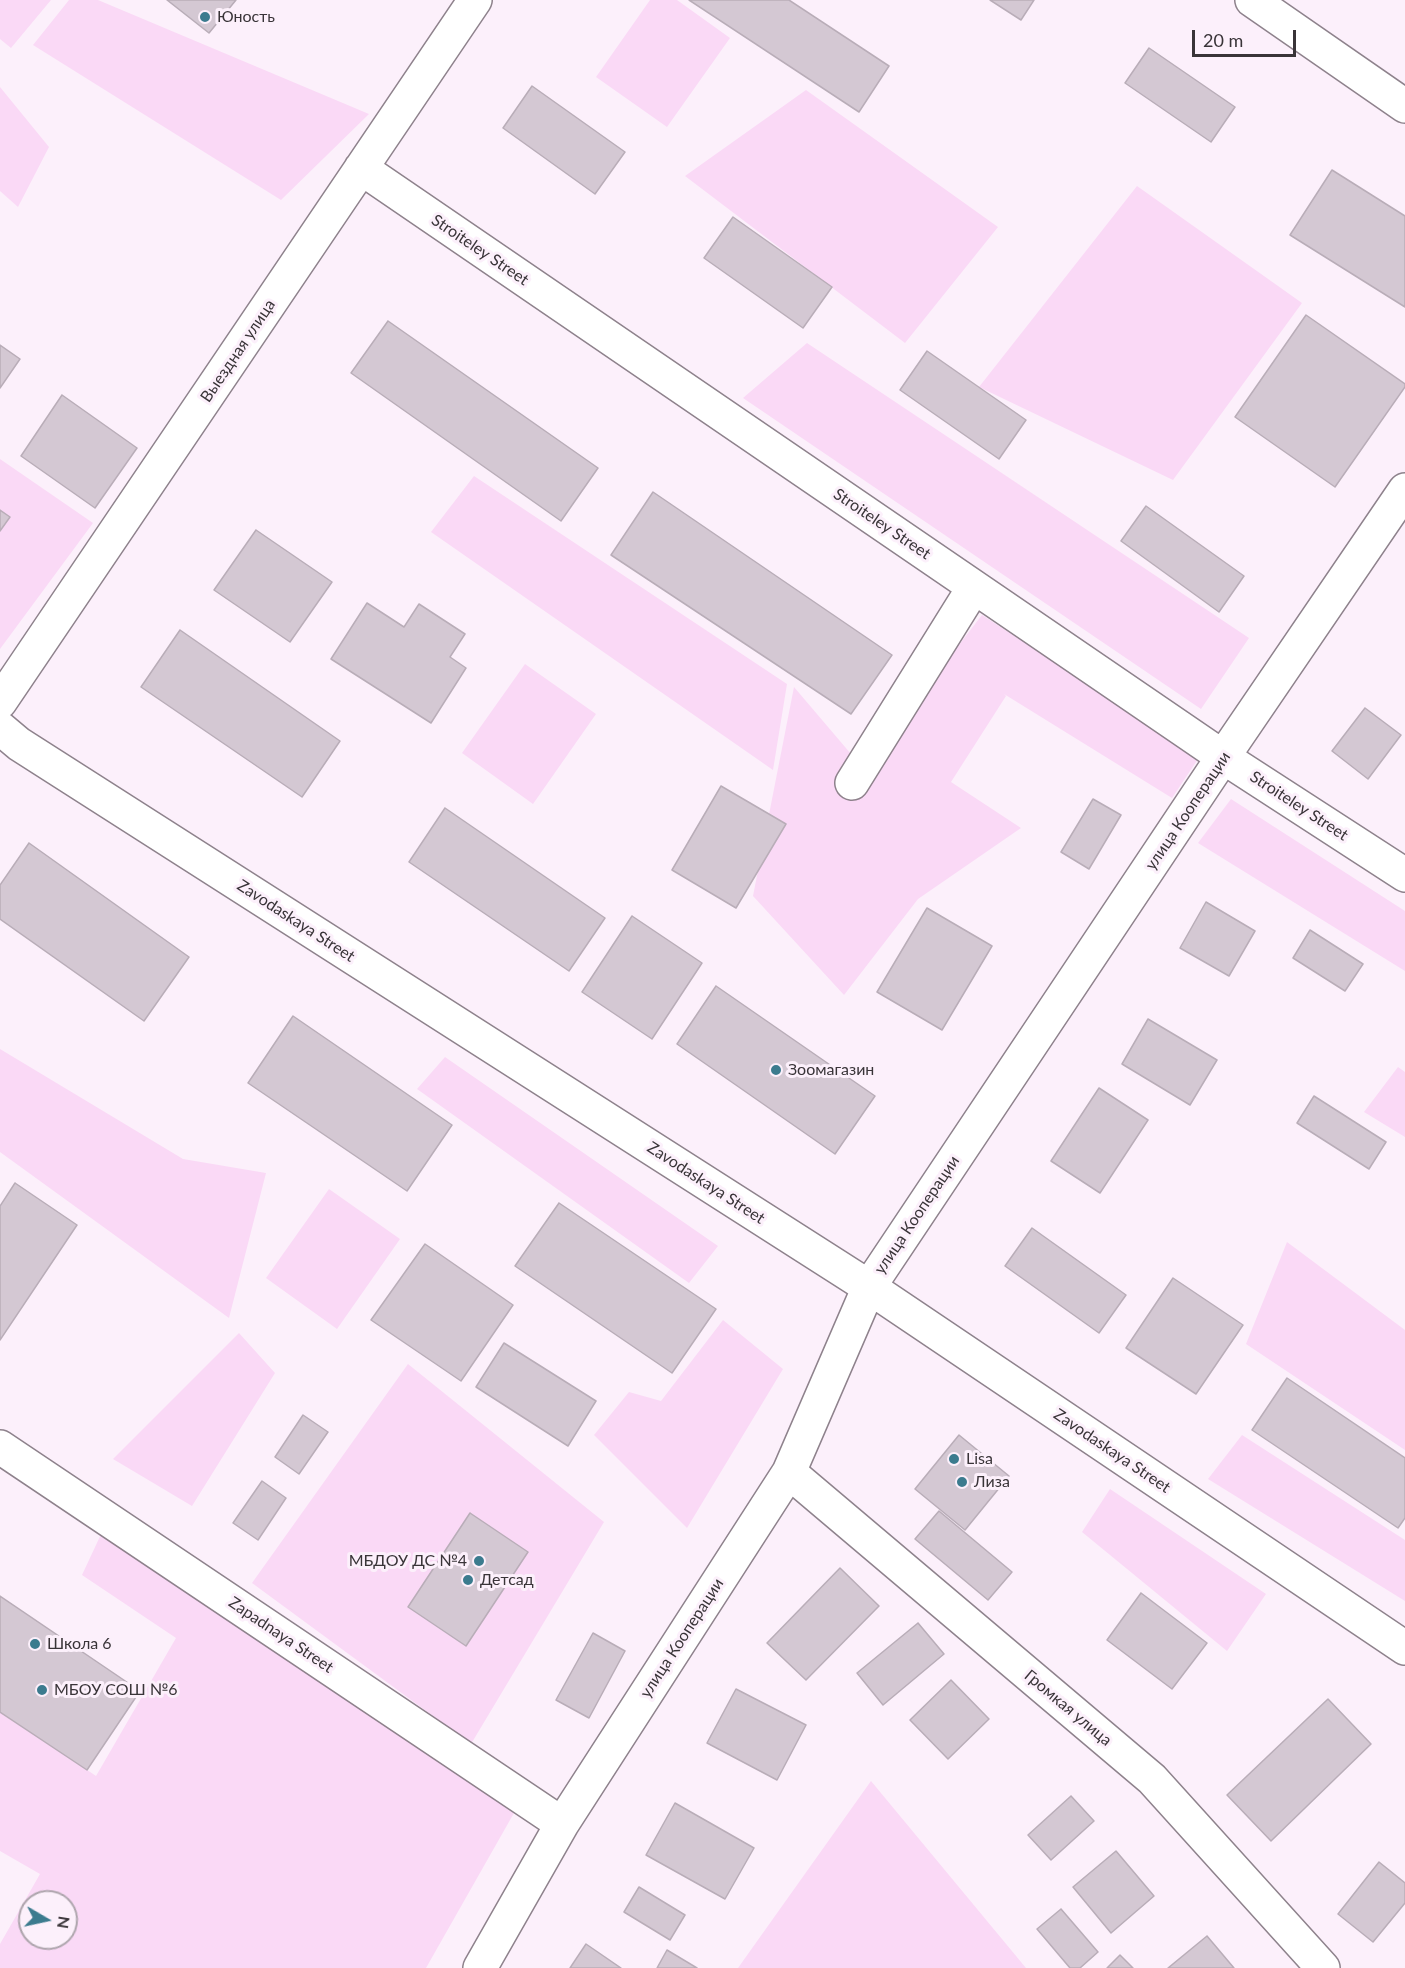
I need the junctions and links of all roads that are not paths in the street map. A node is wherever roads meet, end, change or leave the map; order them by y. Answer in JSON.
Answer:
{"nodes":[{"id":1,"x":475,"y":0,"type":"edge"},
{"id":2,"x":1252,"y":0,"type":"edge"},
{"id":3,"x":1405,"y":106,"type":"edge"},
{"id":4,"x":361,"y":168,"type":"junction"},
{"id":5,"x":1405,"y":490,"type":"edge"},
{"id":6,"x":974,"y":587,"type":"junction"},
{"id":7,"x":0,"y":702,"type":"edge"},
{"id":8,"x":0,"y":728,"type":"edge"},
{"id":9,"x":1223,"y":757,"type":"junction"},
{"id":10,"x":852,"y":783,"type":"dead end"},
{"id":11,"x":1405,"y":875,"type":"edge"},
{"id":12,"x":869,"y":1287,"type":"junction"},
{"id":13,"x":0,"y":1447,"type":"edge"},
{"id":14,"x":789,"y":1472,"type":"junction"},
{"id":15,"x":1405,"y":1648,"type":"edge"},
{"id":16,"x":562,"y":1824,"type":"junction"},
{"id":17,"x":480,"y":1968,"type":"edge"},
{"id":18,"x":1323,"y":1968,"type":"edge"}],
"edges":[{"from":1,"to":4,"type":"street","name":"Выездная улица"},
{"from":2,"to":3,"type":"street"},
{"from":4,"to":6,"type":"street","name":"Stroiteley Street"},
{"from":4,"to":7,"type":"street","name":"Выездная улица"},
{"from":5,"to":9,"type":"street","name":"улица Кооперации"},
{"from":6,"to":9,"type":"street","name":"Stroiteley Street"},
{"from":6,"to":10,"type":"street"},
{"from":8,"to":12,"type":"street","name":"Zavodaskaya Street"},
{"from":9,"to":11,"type":"street","name":"Stroiteley Street"},
{"from":9,"to":12,"type":"street","name":"улица Кооперации"},
{"from":12,"to":14,"type":"street","name":"улица Кооперации"},
{"from":12,"to":15,"type":"street","name":"Zavodaskaya Street"},
{"from":13,"to":16,"type":"street","name":"Zapadnaya Street"},
{"from":14,"to":16,"type":"street","name":"улица Кооперации"},
{"from":14,"to":18,"type":"street","name":"Громкая улица"},
{"from":16,"to":17,"type":"street","name":"улица Кооперации"}]}
